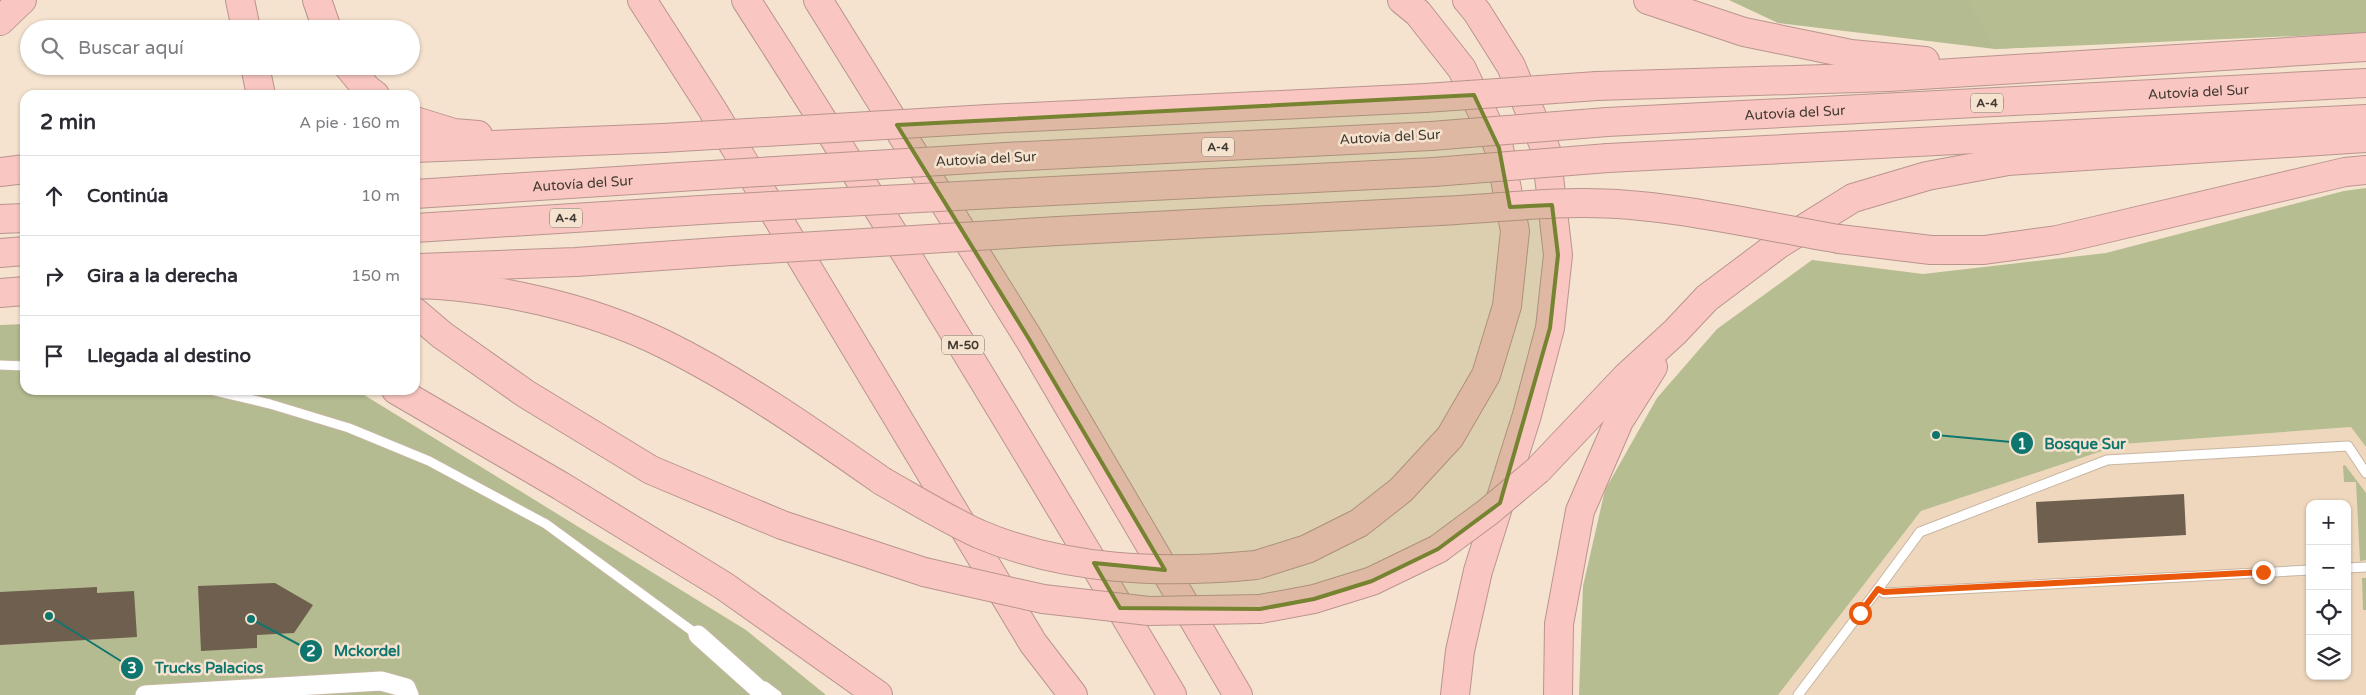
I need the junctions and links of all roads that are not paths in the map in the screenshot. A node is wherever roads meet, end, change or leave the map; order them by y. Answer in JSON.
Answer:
{"nodes":[{"id":1,"x":22,"y":0,"type":"edge"},
{"id":2,"x":240,"y":0,"type":"edge"},
{"id":3,"x":317,"y":0,"type":"edge"},
{"id":4,"x":642,"y":0,"type":"edge"},
{"id":5,"x":648,"y":0,"type":"edge"},
{"id":6,"x":746,"y":0,"type":"edge"},
{"id":7,"x":818,"y":0,"type":"edge"},
{"id":8,"x":1402,"y":0,"type":"edge"},
{"id":9,"x":1467,"y":0,"type":"edge"},
{"id":10,"x":1648,"y":0,"type":"edge"},
{"id":11,"x":244,"y":20,"type":"edge"},
{"id":12,"x":324,"y":20,"type":"edge"},
{"id":13,"x":0,"y":21,"type":"edge"},
{"id":14,"x":2366,"y":47,"type":"edge"},
{"id":15,"x":2006,"y":69,"type":"junction"},
{"id":16,"x":257,"y":75,"type":"edge"},
{"id":17,"x":355,"y":75,"type":"edge"},
{"id":18,"x":2366,"y":83,"type":"edge"},
{"id":19,"x":260,"y":90,"type":"edge"},
{"id":20,"x":368,"y":90,"type":"edge"},
{"id":21,"x":712,"y":109,"type":"junction"},
{"id":22,"x":2366,"y":119,"type":"edge"},
{"id":23,"x":420,"y":123,"type":"edge"},
{"id":24,"x":2366,"y":138,"type":"edge"},
{"id":25,"x":574,"y":142,"type":"junction"},
{"id":26,"x":420,"y":148,"type":"edge"},
{"id":27,"x":20,"y":170,"type":"edge"},
{"id":28,"x":2366,"y":170,"type":"edge"},
{"id":29,"x":0,"y":172,"type":"edge"},
{"id":30,"x":420,"y":194,"type":"edge"},
{"id":31,"x":20,"y":218,"type":"edge"},
{"id":32,"x":0,"y":219,"type":"edge"},
{"id":33,"x":420,"y":228,"type":"edge"},
{"id":34,"x":20,"y":251,"type":"edge"},
{"id":35,"x":0,"y":253,"type":"edge"},
{"id":36,"x":420,"y":268,"type":"edge"},
{"id":37,"x":420,"y":284,"type":"edge"},
{"id":38,"x":20,"y":291,"type":"edge"},
{"id":39,"x":0,"y":293,"type":"edge"},
{"id":40,"x":0,"y":303,"type":"edge"},
{"id":41,"x":20,"y":304,"type":"edge"},
{"id":42,"x":420,"y":316,"type":"edge"},
{"id":43,"x":1675,"y":332,"type":"junction"},
{"id":44,"x":0,"y":365,"type":"edge"},
{"id":45,"x":20,"y":366,"type":"edge"},
{"id":46,"x":232,"y":395,"type":"edge"},
{"id":47,"x":405,"y":395,"type":"edge"},
{"id":48,"x":2366,"y":472,"type":"edge"},
{"id":49,"x":2366,"y":567,"type":"edge"},
{"id":50,"x":2351,"y":568,"type":"edge"},
{"id":51,"x":2306,"y":570,"type":"edge"},
{"id":52,"x":1878,"y":589,"type":"junction"},
{"id":53,"x":698,"y":635,"type":"junction"},
{"id":54,"x":1033,"y":643,"type":"junction"},
{"id":55,"x":407,"y":692,"type":"edge"},
{"id":56,"x":179,"y":694,"type":"edge"},
{"id":57,"x":145,"y":695,"type":"edge"},
{"id":58,"x":765,"y":695,"type":"edge"},
{"id":59,"x":777,"y":695,"type":"edge"},
{"id":60,"x":878,"y":695,"type":"edge"},
{"id":61,"x":1060,"y":695,"type":"edge"},
{"id":62,"x":1073,"y":695,"type":"edge"},
{"id":63,"x":1172,"y":695,"type":"edge"},
{"id":64,"x":1238,"y":695,"type":"edge"},
{"id":65,"x":1455,"y":695,"type":"edge"},
{"id":66,"x":1558,"y":695,"type":"edge"},
{"id":67,"x":1798,"y":695,"type":"edge"}],
"edges":[{"from":1,"to":13,"type":"highway"},
{"from":2,"to":11,"type":"highway"},
{"from":3,"to":12,"type":"highway"},
{"from":4,"to":21,"type":"highway"},
{"from":5,"to":21,"type":"highway"},
{"from":6,"to":63,"type":"highway","number":"M-50"},
{"from":7,"to":64,"type":"highway"},
{"from":8,"to":37,"type":"highway","bridge":true},
{"from":9,"to":65,"type":"highway"},
{"from":10,"to":15,"type":"highway"},
{"from":14,"to":15,"type":"highway"},
{"from":15,"to":25,"type":"highway","bridge":true},
{"from":16,"to":19,"type":"highway"},
{"from":17,"to":20,"type":"highway"},
{"from":18,"to":30,"type":"highway","name":"Autovía del Sur","number":"A-4","bridge":true},
{"from":21,"to":54,"type":"highway"},
{"from":22,"to":33,"type":"highway","number":"A-4","bridge":true},
{"from":23,"to":25,"type":"highway"},
{"from":24,"to":43,"type":"highway"},
{"from":25,"to":26,"type":"highway"},
{"from":27,"to":29,"type":"highway"},
{"from":28,"to":36,"type":"highway","bridge":true},
{"from":31,"to":32,"type":"highway"},
{"from":34,"to":35,"type":"highway"},
{"from":38,"to":39,"type":"highway"},
{"from":40,"to":41,"type":"highway"},
{"from":42,"to":43,"type":"highway","bridge":true},
{"from":43,"to":66,"type":"highway"},
{"from":44,"to":45,"type":"lane"},
{"from":46,"to":53,"type":"lane"},
{"from":47,"to":60,"type":"highway"},
{"from":48,"to":52,"type":"lane"},
{"from":49,"to":50,"type":"lane"},
{"from":51,"to":52,"type":"lane"},
{"from":52,"to":67,"type":"lane"},
{"from":53,"to":58,"type":"street"},
{"from":53,"to":59,"type":"lane"},
{"from":54,"to":61,"type":"lane"},
{"from":54,"to":62,"type":"highway"},
{"from":55,"to":56,"type":"street"},
{"from":56,"to":57,"type":"street"}]}
